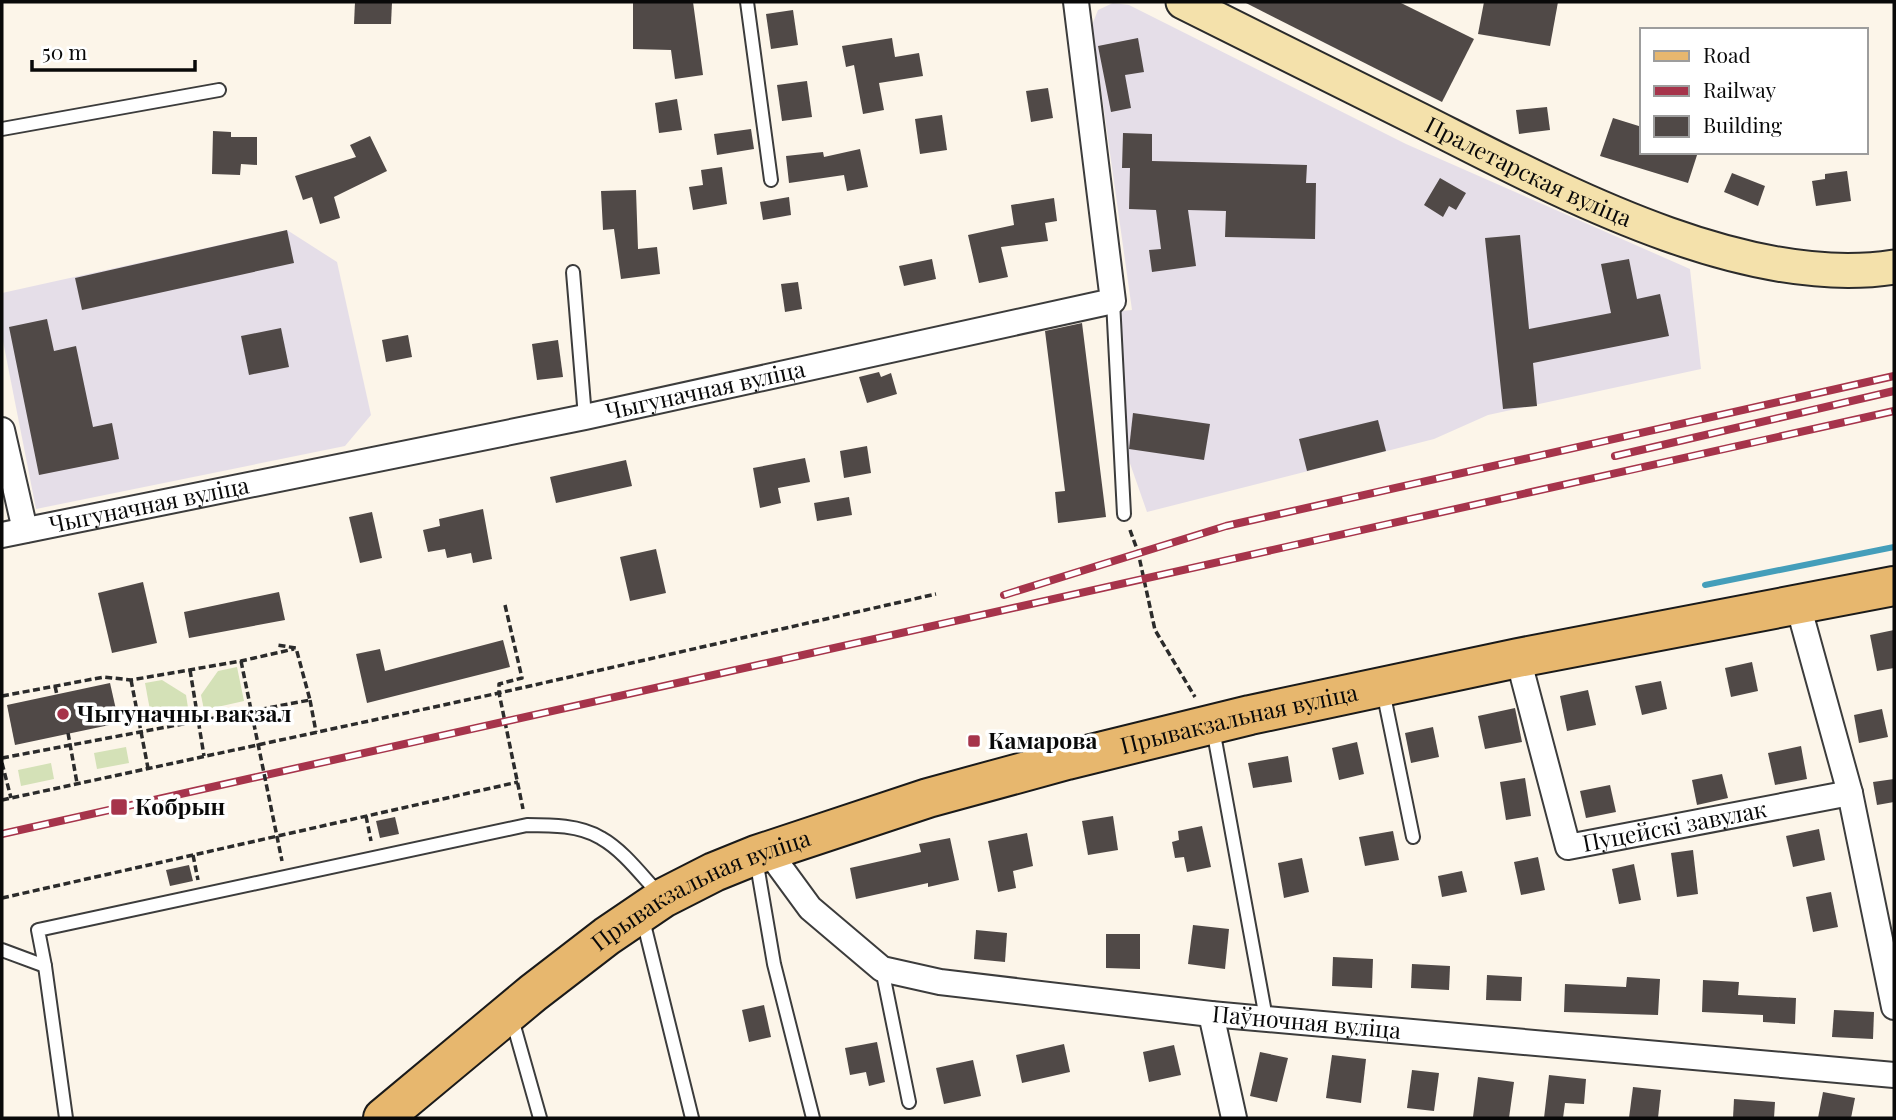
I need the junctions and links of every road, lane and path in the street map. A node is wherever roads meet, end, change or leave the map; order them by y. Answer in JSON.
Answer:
{"nodes":[{"id":1,"x":747,"y":2,"type":"edge"},
{"id":2,"x":1076,"y":2,"type":"edge"},
{"id":3,"x":1183,"y":2,"type":"edge"},
{"id":4,"x":219,"y":90,"type":"dead end"},
{"id":5,"x":2,"y":129,"type":"edge"},
{"id":6,"x":771,"y":180,"type":"dead end"},
{"id":7,"x":1894,"y":267,"type":"edge"},
{"id":8,"x":573,"y":272,"type":"dead end"},
{"id":9,"x":1113,"y":301,"type":"junction"},
{"id":10,"x":585,"y":417,"type":"junction"},
{"id":11,"x":2,"y":430,"type":"edge"},
{"id":12,"x":1124,"y":514,"type":"joint"},
{"id":13,"x":13,"y":533,"type":"edge"},
{"id":14,"x":1894,"y":586,"type":"edge"},
{"id":15,"x":936,"y":594,"type":"dead end"},
{"id":16,"x":505,"y":605,"type":"dead end"},
{"id":17,"x":1798,"y":605,"type":"junction"},
{"id":18,"x":277,"y":645,"type":"dead end"},
{"id":19,"x":296,"y":648,"type":"junction"},
{"id":20,"x":1518,"y":658,"type":"junction"},
{"id":21,"x":241,"y":661,"type":"junction"},
{"id":22,"x":190,"y":670,"type":"junction"},
{"id":23,"x":131,"y":680,"type":"junction"},
{"id":24,"x":55,"y":686,"type":"junction"},
{"id":25,"x":1382,"y":687,"type":"junction"},
{"id":26,"x":499,"y":693,"type":"junction"},
{"id":27,"x":57,"y":695,"type":"dead end"},
{"id":28,"x":2,"y":696,"type":"edge"},
{"id":29,"x":310,"y":700,"type":"junction"},
{"id":30,"x":198,"y":721,"type":"junction"},
{"id":31,"x":1213,"y":726,"type":"junction"},
{"id":32,"x":141,"y":732,"type":"junction"},
{"id":33,"x":316,"y":732,"type":"junction"},
{"id":34,"x":68,"y":733,"type":"dead end"},
{"id":35,"x":70,"y":745,"type":"junction"},
{"id":36,"x":204,"y":756,"type":"junction"},
{"id":37,"x":2,"y":761,"type":"edge"},
{"id":38,"x":148,"y":768,"type":"junction"},
{"id":39,"x":518,"y":782,"type":"junction"},
{"id":40,"x":77,"y":783,"type":"junction"},
{"id":41,"x":1850,"y":793,"type":"junction"},
{"id":42,"x":11,"y":798,"type":"junction"},
{"id":43,"x":2,"y":800,"type":"edge"},
{"id":44,"x":366,"y":816,"type":"junction"},
{"id":45,"x":527,"y":825,"type":"junction"},
{"id":46,"x":1413,"y":837,"type":"dead end"},
{"id":47,"x":371,"y":841,"type":"dead end"},
{"id":48,"x":762,"y":854,"type":"junction"},
{"id":49,"x":193,"y":855,"type":"junction"},
{"id":50,"x":282,"y":861,"type":"dead end"},
{"id":51,"x":198,"y":878,"type":"dead end"},
{"id":52,"x":2,"y":898,"type":"edge"},
{"id":53,"x":652,"y":905,"type":"junction"},
{"id":54,"x":2,"y":950,"type":"edge"},
{"id":55,"x":45,"y":966,"type":"junction"},
{"id":56,"x":882,"y":969,"type":"junction"},
{"id":57,"x":1894,"y":1007,"type":"edge"},
{"id":58,"x":510,"y":1012,"type":"junction"},
{"id":59,"x":1211,"y":1014,"type":"junction"},
{"id":60,"x":1266,"y":1018,"type":"junction"},
{"id":61,"x":1894,"y":1075,"type":"edge"},
{"id":62,"x":909,"y":1102,"type":"dead end"},
{"id":63,"x":397,"y":1111,"type":"edge"},
{"id":64,"x":66,"y":1118,"type":"edge"},
{"id":65,"x":540,"y":1118,"type":"edge"},
{"id":66,"x":692,"y":1118,"type":"edge"},
{"id":67,"x":813,"y":1118,"type":"edge"},
{"id":68,"x":1234,"y":1118,"type":"edge"}],
"edges":[{"from":1,"to":6,"type":"lane"},
{"from":2,"to":9,"type":"street"},
{"from":3,"to":7,"type":"main road","name":"Пралетарская вуліца"},
{"from":4,"to":5,"type":"lane"},
{"from":8,"to":10,"type":"lane"},
{"from":9,"to":10,"type":"street","name":"Чыгуначная вуліца"},
{"from":9,"to":12,"type":"lane"},
{"from":10,"to":13,"type":"street","name":"Чыгуначная вуліца"},
{"from":11,"to":13,"type":"street"},
{"from":12,"to":31,"type":"path"},
{"from":14,"to":17,"type":"main road","name":"Прывакзальная вуліца"},
{"from":15,"to":26,"type":"path"},
{"from":16,"to":26,"type":"path"},
{"from":17,"to":20,"type":"main road","name":"Прывакзальная вуліца"},
{"from":17,"to":41,"type":"street"},
{"from":18,"to":19,"type":"path"},
{"from":19,"to":21,"type":"path"},
{"from":19,"to":29,"type":"path"},
{"from":20,"to":25,"type":"main road","name":"Прывакзальная вуліца"},
{"from":20,"to":41,"type":"street","name":"Пуцейскі завулак"},
{"from":21,"to":22,"type":"path"},
{"from":21,"to":50,"type":"path","bridge":true},
{"from":22,"to":23,"type":"path"},
{"from":22,"to":30,"type":"path"},
{"from":23,"to":24,"type":"path"},
{"from":23,"to":32,"type":"path"},
{"from":24,"to":27,"type":"path"},
{"from":24,"to":28,"type":"path"},
{"from":25,"to":31,"type":"main road","name":"Прывакзальная вуліца"},
{"from":25,"to":46,"type":"lane"},
{"from":26,"to":33,"type":"path"},
{"from":26,"to":39,"type":"path"},
{"from":29,"to":30,"type":"path"},
{"from":29,"to":33,"type":"path"},
{"from":30,"to":32,"type":"path"},
{"from":30,"to":36,"type":"path"},
{"from":31,"to":48,"type":"main road","name":"Прывакзальная вуліца"},
{"from":31,"to":60,"type":"lane"},
{"from":32,"to":35,"type":"path"},
{"from":32,"to":38,"type":"path"},
{"from":33,"to":36,"type":"path"},
{"from":34,"to":35,"type":"path"},
{"from":35,"to":37,"type":"path"},
{"from":35,"to":40,"type":"path"},
{"from":36,"to":38,"type":"path"},
{"from":37,"to":42,"type":"path"},
{"from":38,"to":40,"type":"path"},
{"from":39,"to":44,"type":"path"},
{"from":39,"to":45,"type":"path"},
{"from":40,"to":42,"type":"path"},
{"from":41,"to":57,"type":"street"},
{"from":42,"to":43,"type":"path"},
{"from":44,"to":47,"type":"path"},
{"from":44,"to":49,"type":"path"},
{"from":45,"to":53,"type":"lane"},
{"from":45,"to":55,"type":"lane"},
{"from":48,"to":53,"type":"main road","name":"Прывакзальная вуліца"},
{"from":48,"to":56,"type":"street","name":"Паўночная вуліца"},
{"from":48,"to":67,"type":"lane"},
{"from":49,"to":51,"type":"path"},
{"from":49,"to":52,"type":"path"},
{"from":53,"to":58,"type":"main road","name":"Прывакзальная вуліца"},
{"from":53,"to":66,"type":"lane"},
{"from":54,"to":55,"type":"lane"},
{"from":55,"to":64,"type":"lane"},
{"from":56,"to":59,"type":"street","name":"Паўночная вуліца"},
{"from":56,"to":62,"type":"lane"},
{"from":58,"to":63,"type":"main road","name":"Прывакзальная вуліца"},
{"from":58,"to":65,"type":"lane"},
{"from":59,"to":60,"type":"street","name":"Паўночная вуліца"},
{"from":59,"to":68,"type":"street"},
{"from":60,"to":61,"type":"street","name":"Паўночная вуліца"}]}
